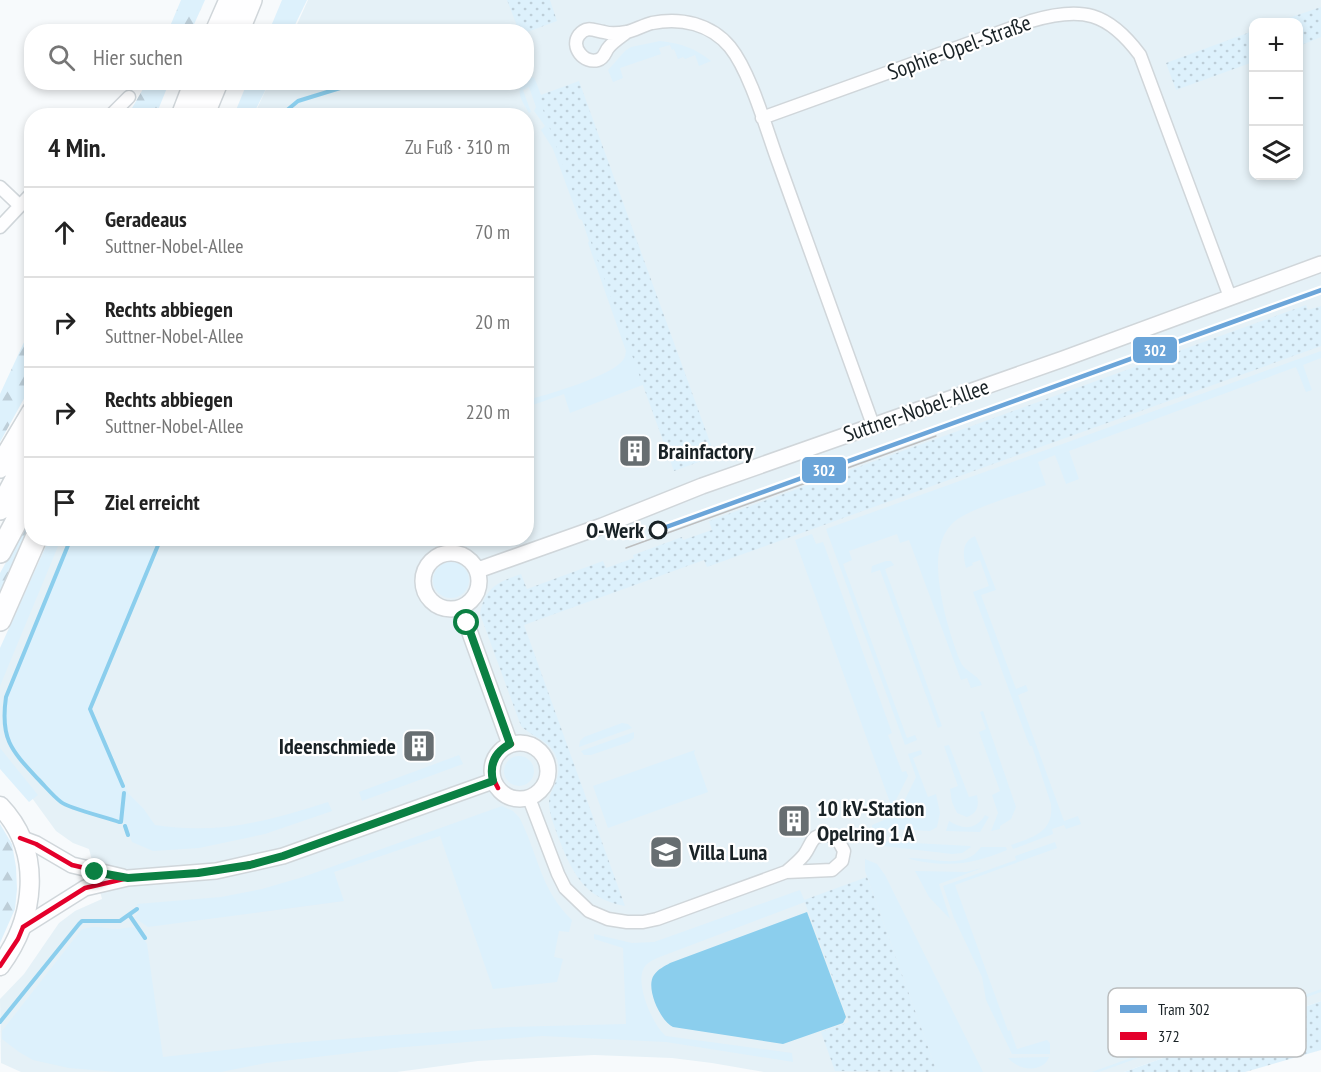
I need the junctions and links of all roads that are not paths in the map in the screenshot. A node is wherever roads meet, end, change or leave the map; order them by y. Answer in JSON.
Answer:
{"nodes":[{"id":1,"x":230,"y":0,"type":"edge"},
{"id":2,"x":251,"y":0,"type":"edge"},
{"id":3,"x":220,"y":24,"type":"edge"},
{"id":4,"x":241,"y":24,"type":"edge"},
{"id":5,"x":627,"y":32,"type":"dead end"},
{"id":6,"x":192,"y":90,"type":"edge"},
{"id":7,"x":214,"y":90,"type":"edge"},
{"id":8,"x":129,"y":97,"type":"dead end"},
{"id":9,"x":118,"y":108,"type":"edge"},
{"id":10,"x":185,"y":108,"type":"edge"},
{"id":11,"x":206,"y":108,"type":"edge"},
{"id":12,"x":762,"y":118,"type":"junction"},
{"id":13,"x":0,"y":187,"type":"edge"},
{"id":14,"x":24,"y":200,"type":"edge"},
{"id":15,"x":19,"y":205,"type":"junction"},
{"id":16,"x":0,"y":227,"type":"edge"},
{"id":17,"x":1321,"y":264,"type":"edge"},
{"id":18,"x":1230,"y":297,"type":"junction"},
{"id":19,"x":873,"y":425,"type":"junction"},
{"id":20,"x":24,"y":426,"type":"edge"},
{"id":21,"x":24,"y":464,"type":"edge"},
{"id":22,"x":0,"y":467,"type":"edge"},
{"id":23,"x":24,"y":507,"type":"edge"},
{"id":24,"x":0,"y":509,"type":"edge"},
{"id":25,"x":32,"y":546,"type":"edge"},
{"id":26,"x":0,"y":552,"type":"edge"},
{"id":27,"x":478,"y":570,"type":"junction"},
{"id":28,"x":461,"y":608,"type":"junction"},
{"id":29,"x":0,"y":620,"type":"edge"},
{"id":30,"x":510,"y":744,"type":"junction"},
{"id":31,"x":493,"y":781,"type":"junction"},
{"id":32,"x":529,"y":798,"type":"junction"},
{"id":33,"x":0,"y":806,"type":"edge"},
{"id":34,"x":20,"y":838,"type":"junction"},
{"id":35,"x":786,"y":872,"type":"junction"},
{"id":36,"x":128,"y":878,"type":"junction"},
{"id":37,"x":22,"y":927,"type":"junction"},
{"id":38,"x":0,"y":966,"type":"edge"}],
"edges":[{"from":1,"to":3,"type":"highway"},
{"from":2,"to":4,"type":"highway"},
{"from":5,"to":12,"type":"street"},
{"from":6,"to":10,"type":"highway"},
{"from":7,"to":11,"type":"highway"},
{"from":8,"to":9,"type":"street"},
{"from":12,"to":18,"type":"street","name":"Sophie-Opel-Straße"},
{"from":12,"to":19,"type":"street"},
{"from":13,"to":15,"type":"street"},
{"from":14,"to":15,"type":"street"},
{"from":15,"to":16,"type":"street"},
{"from":17,"to":18,"type":"street","name":"Suttner-Nobel-Allee"},
{"from":18,"to":19,"type":"street","name":"Suttner-Nobel-Allee"},
{"from":19,"to":27,"type":"street","name":"Suttner-Nobel-Allee"},
{"from":20,"to":22,"type":"highway"},
{"from":21,"to":24,"type":"highway"},
{"from":23,"to":26,"type":"highway"},
{"from":25,"to":29,"type":"highway"},
{"from":27,"to":28,"type":"street"},
{"from":27,"to":28,"type":"street"},
{"from":28,"to":30,"type":"street"},
{"from":30,"to":31,"type":"street"},
{"from":30,"to":32,"type":"street"},
{"from":31,"to":32,"type":"street"},
{"from":31,"to":36,"type":"street"},
{"from":32,"to":35,"type":"street"},
{"from":33,"to":34,"type":"main road"},
{"from":34,"to":36,"type":"street"},
{"from":34,"to":37,"type":"main road"},
{"from":35,"to":35,"type":"street"},
{"from":36,"to":37,"type":"street"},
{"from":37,"to":38,"type":"main road"}]}
